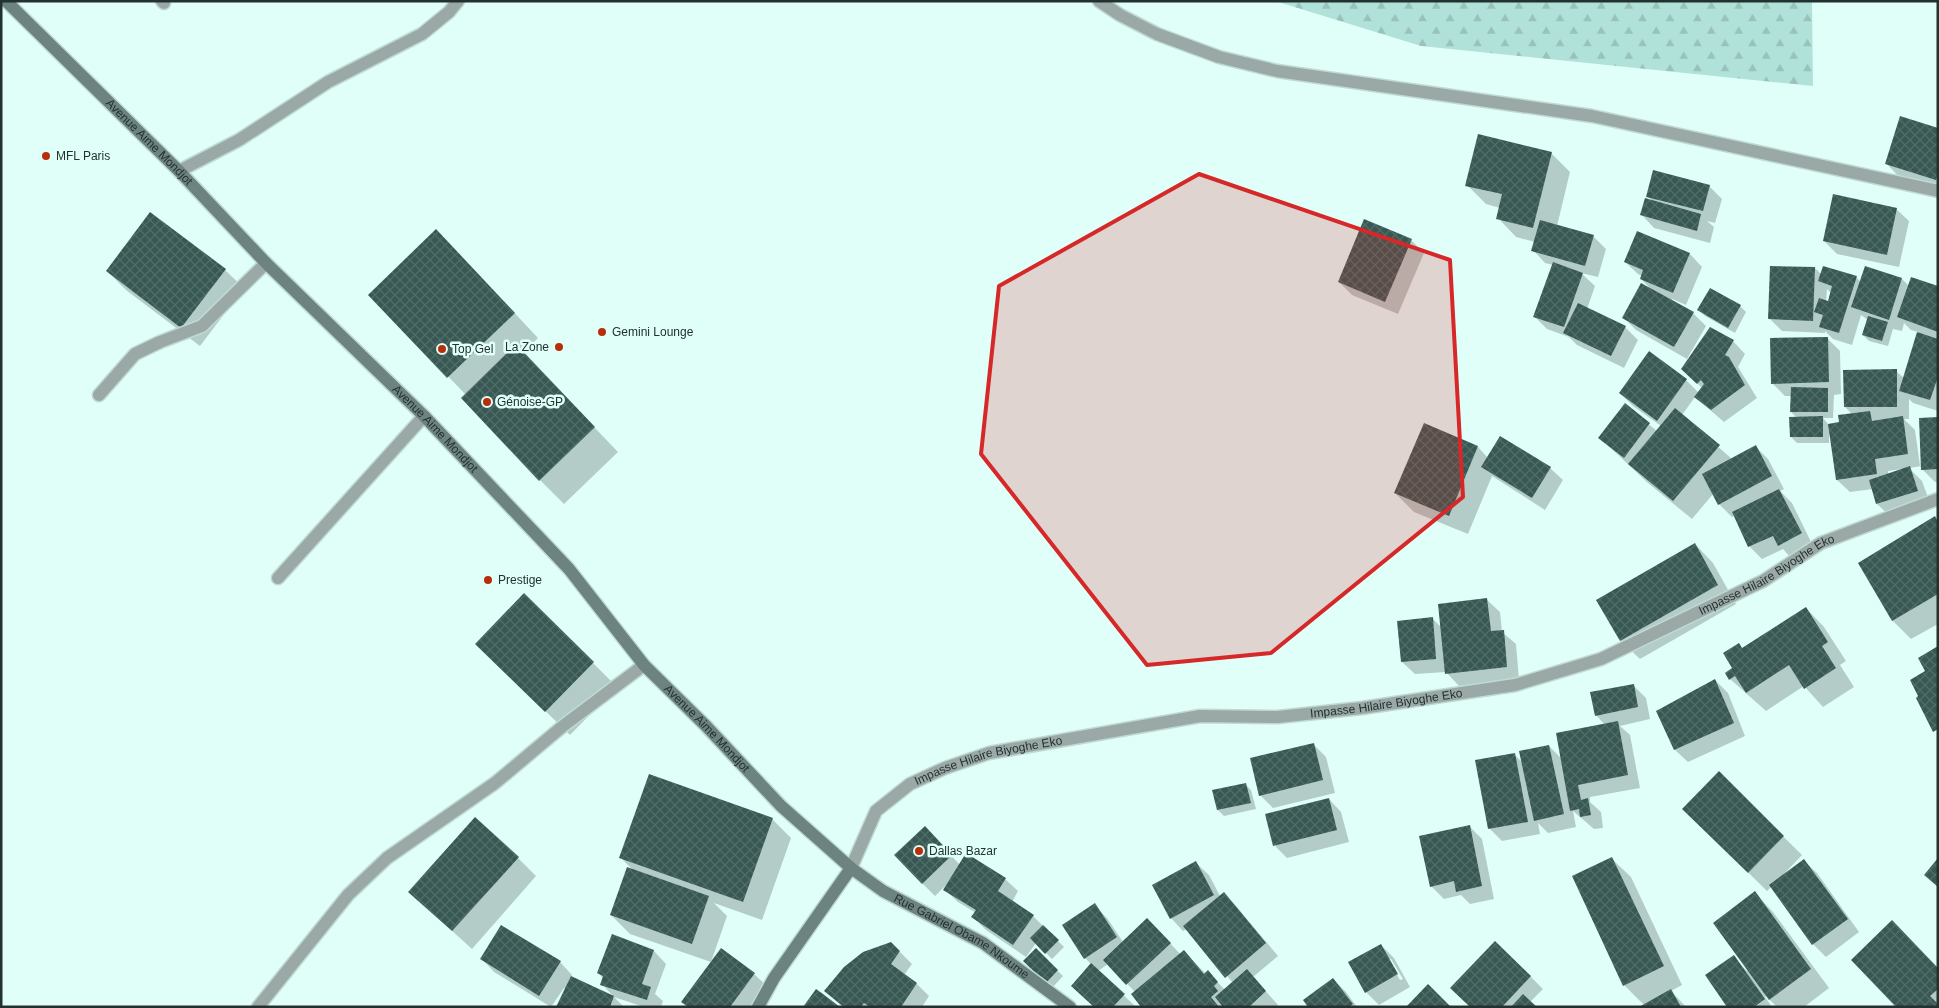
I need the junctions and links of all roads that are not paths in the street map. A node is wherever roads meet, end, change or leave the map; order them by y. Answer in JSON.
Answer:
{"nodes":[{"id":1,"x":6,"y":1,"type":"edge"},
{"id":2,"x":458,"y":1,"type":"edge"},
{"id":3,"x":1099,"y":1,"type":"edge"},
{"id":4,"x":179,"y":171,"type":"junction"},
{"id":5,"x":1938,"y":191,"type":"edge"},
{"id":6,"x":266,"y":263,"type":"junction"},
{"id":7,"x":99,"y":395,"type":"dead end"},
{"id":8,"x":424,"y":416,"type":"junction"},
{"id":9,"x":1938,"y":499,"type":"edge"},
{"id":10,"x":278,"y":578,"type":"dead end"},
{"id":11,"x":644,"y":665,"type":"junction"},
{"id":12,"x":851,"y":868,"type":"junction"},
{"id":13,"x":258,"y":1007,"type":"edge"},
{"id":14,"x":758,"y":1007,"type":"edge"},
{"id":15,"x":1070,"y":1007,"type":"edge"}],
"edges":[{"from":1,"to":4,"type":"main road","name":"Avenue Aime Mondjot"},
{"from":2,"to":4,"type":"street"},
{"from":3,"to":5,"type":"street"},
{"from":4,"to":6,"type":"main road","name":"Avenue Aime Mondjot"},
{"from":6,"to":7,"type":"street"},
{"from":6,"to":8,"type":"main road","name":"Avenue Aime Mondjot"},
{"from":8,"to":10,"type":"street"},
{"from":8,"to":11,"type":"main road","name":"Avenue Aime Mondjot"},
{"from":9,"to":12,"type":"street","name":"Impasse Hilaire Biyoghe Eko"},
{"from":11,"to":12,"type":"main road","name":"Avenue Aime Mondjot"},
{"from":11,"to":13,"type":"street"},
{"from":12,"to":14,"type":"main road"},
{"from":12,"to":15,"type":"main road","name":"Rue Gabriel Obame Nkoume"}]}
